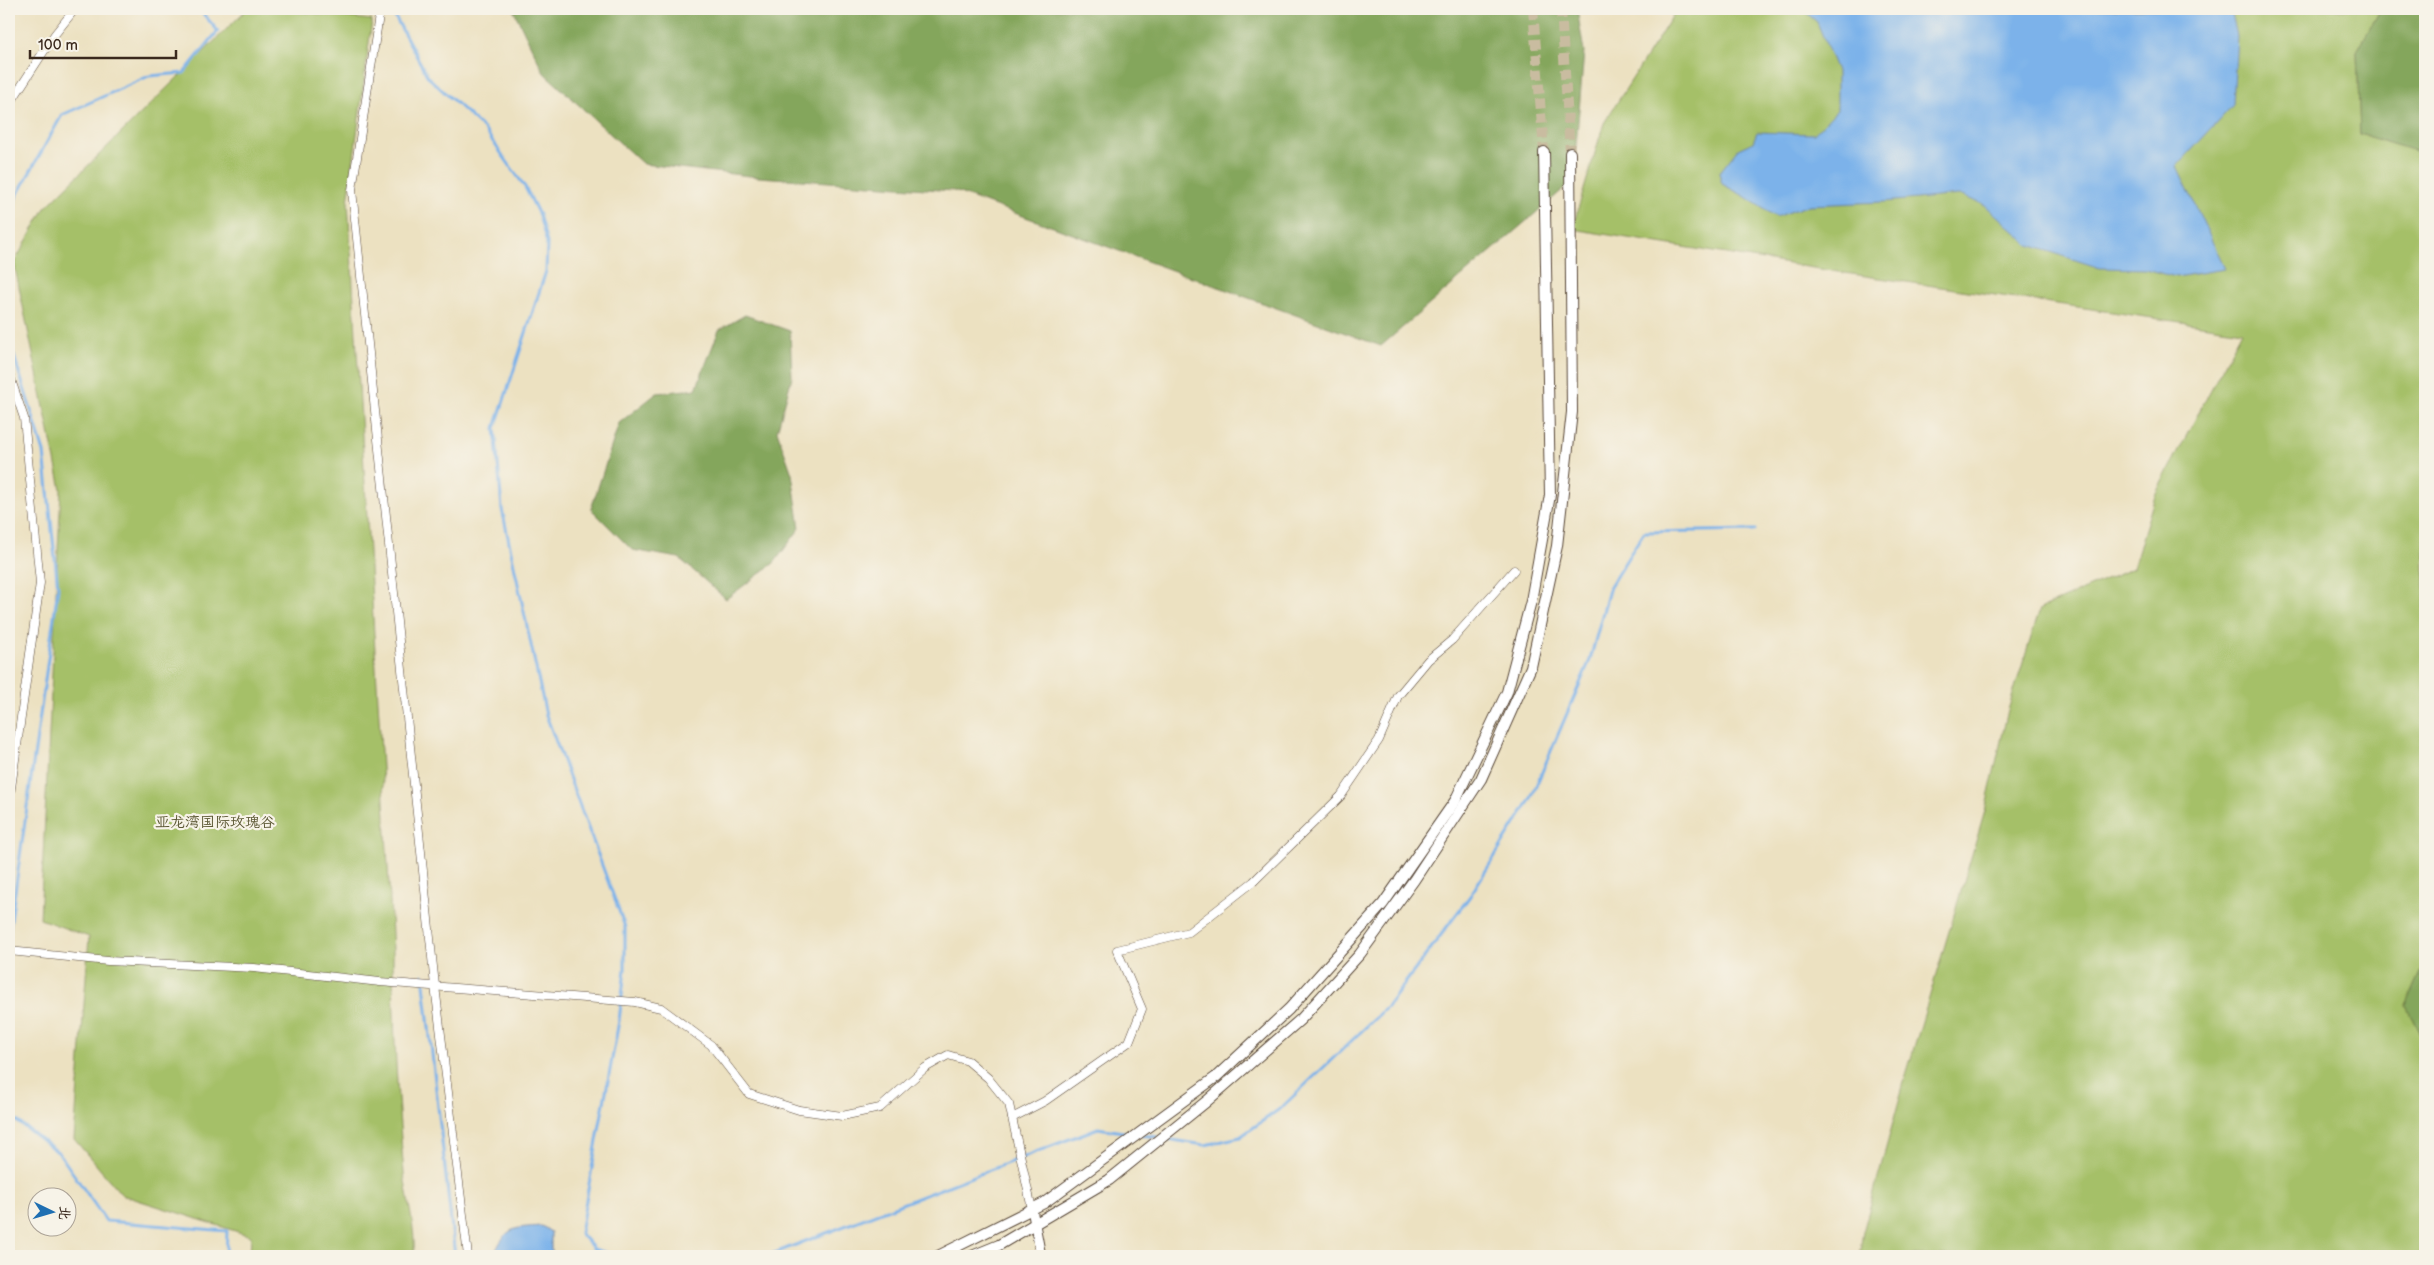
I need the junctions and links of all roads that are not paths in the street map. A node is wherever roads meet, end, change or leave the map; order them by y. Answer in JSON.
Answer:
{"nodes":[{"id":1,"x":75,"y":9,"type":"edge"},
{"id":2,"x":380,"y":9,"type":"edge"},
{"id":3,"x":9,"y":105,"type":"edge"},
{"id":4,"x":1544,"y":152,"type":"tunnel mouth"},
{"id":5,"x":1570,"y":153,"type":"tunnel mouth"},
{"id":6,"x":9,"y":374,"type":"edge"},
{"id":7,"x":1514,"y":570,"type":"dead end"},
{"id":8,"x":9,"y":802,"type":"edge"},
{"id":9,"x":9,"y":951,"type":"edge"},
{"id":10,"x":436,"y":986,"type":"junction"},
{"id":11,"x":1309,"y":986,"type":"junction"},
{"id":12,"x":1323,"y":995,"type":"junction"},
{"id":13,"x":1271,"y":1025,"type":"junction"},
{"id":14,"x":1280,"y":1038,"type":"junction"},
{"id":15,"x":1012,"y":1118,"type":"junction"},
{"id":16,"x":1032,"y":1209,"type":"joint"},
{"id":17,"x":1035,"y":1225,"type":"junction"},
{"id":18,"x":468,"y":1256,"type":"edge"},
{"id":19,"x":938,"y":1256,"type":"edge"},
{"id":20,"x":972,"y":1256,"type":"edge"},
{"id":21,"x":1041,"y":1256,"type":"edge"}],
"edges":[{"from":1,"to":3,"type":"street"},
{"from":2,"to":10,"type":"street"},
{"from":4,"to":11,"type":"main road"},
{"from":5,"to":12,"type":"main road"},
{"from":6,"to":8,"type":"street"},
{"from":7,"to":15,"type":"street"},
{"from":9,"to":10,"type":"street"},
{"from":10,"to":15,"type":"street"},
{"from":10,"to":18,"type":"street"},
{"from":11,"to":12,"type":"main road"},
{"from":11,"to":13,"type":"main road"},
{"from":12,"to":14,"type":"main road"},
{"from":13,"to":14,"type":"main road"},
{"from":13,"to":19,"type":"main road"},
{"from":14,"to":17,"type":"main road"},
{"from":15,"to":16,"type":"street"},
{"from":16,"to":17,"type":"street"},
{"from":17,"to":20,"type":"main road"},
{"from":17,"to":21,"type":"street"}]}
